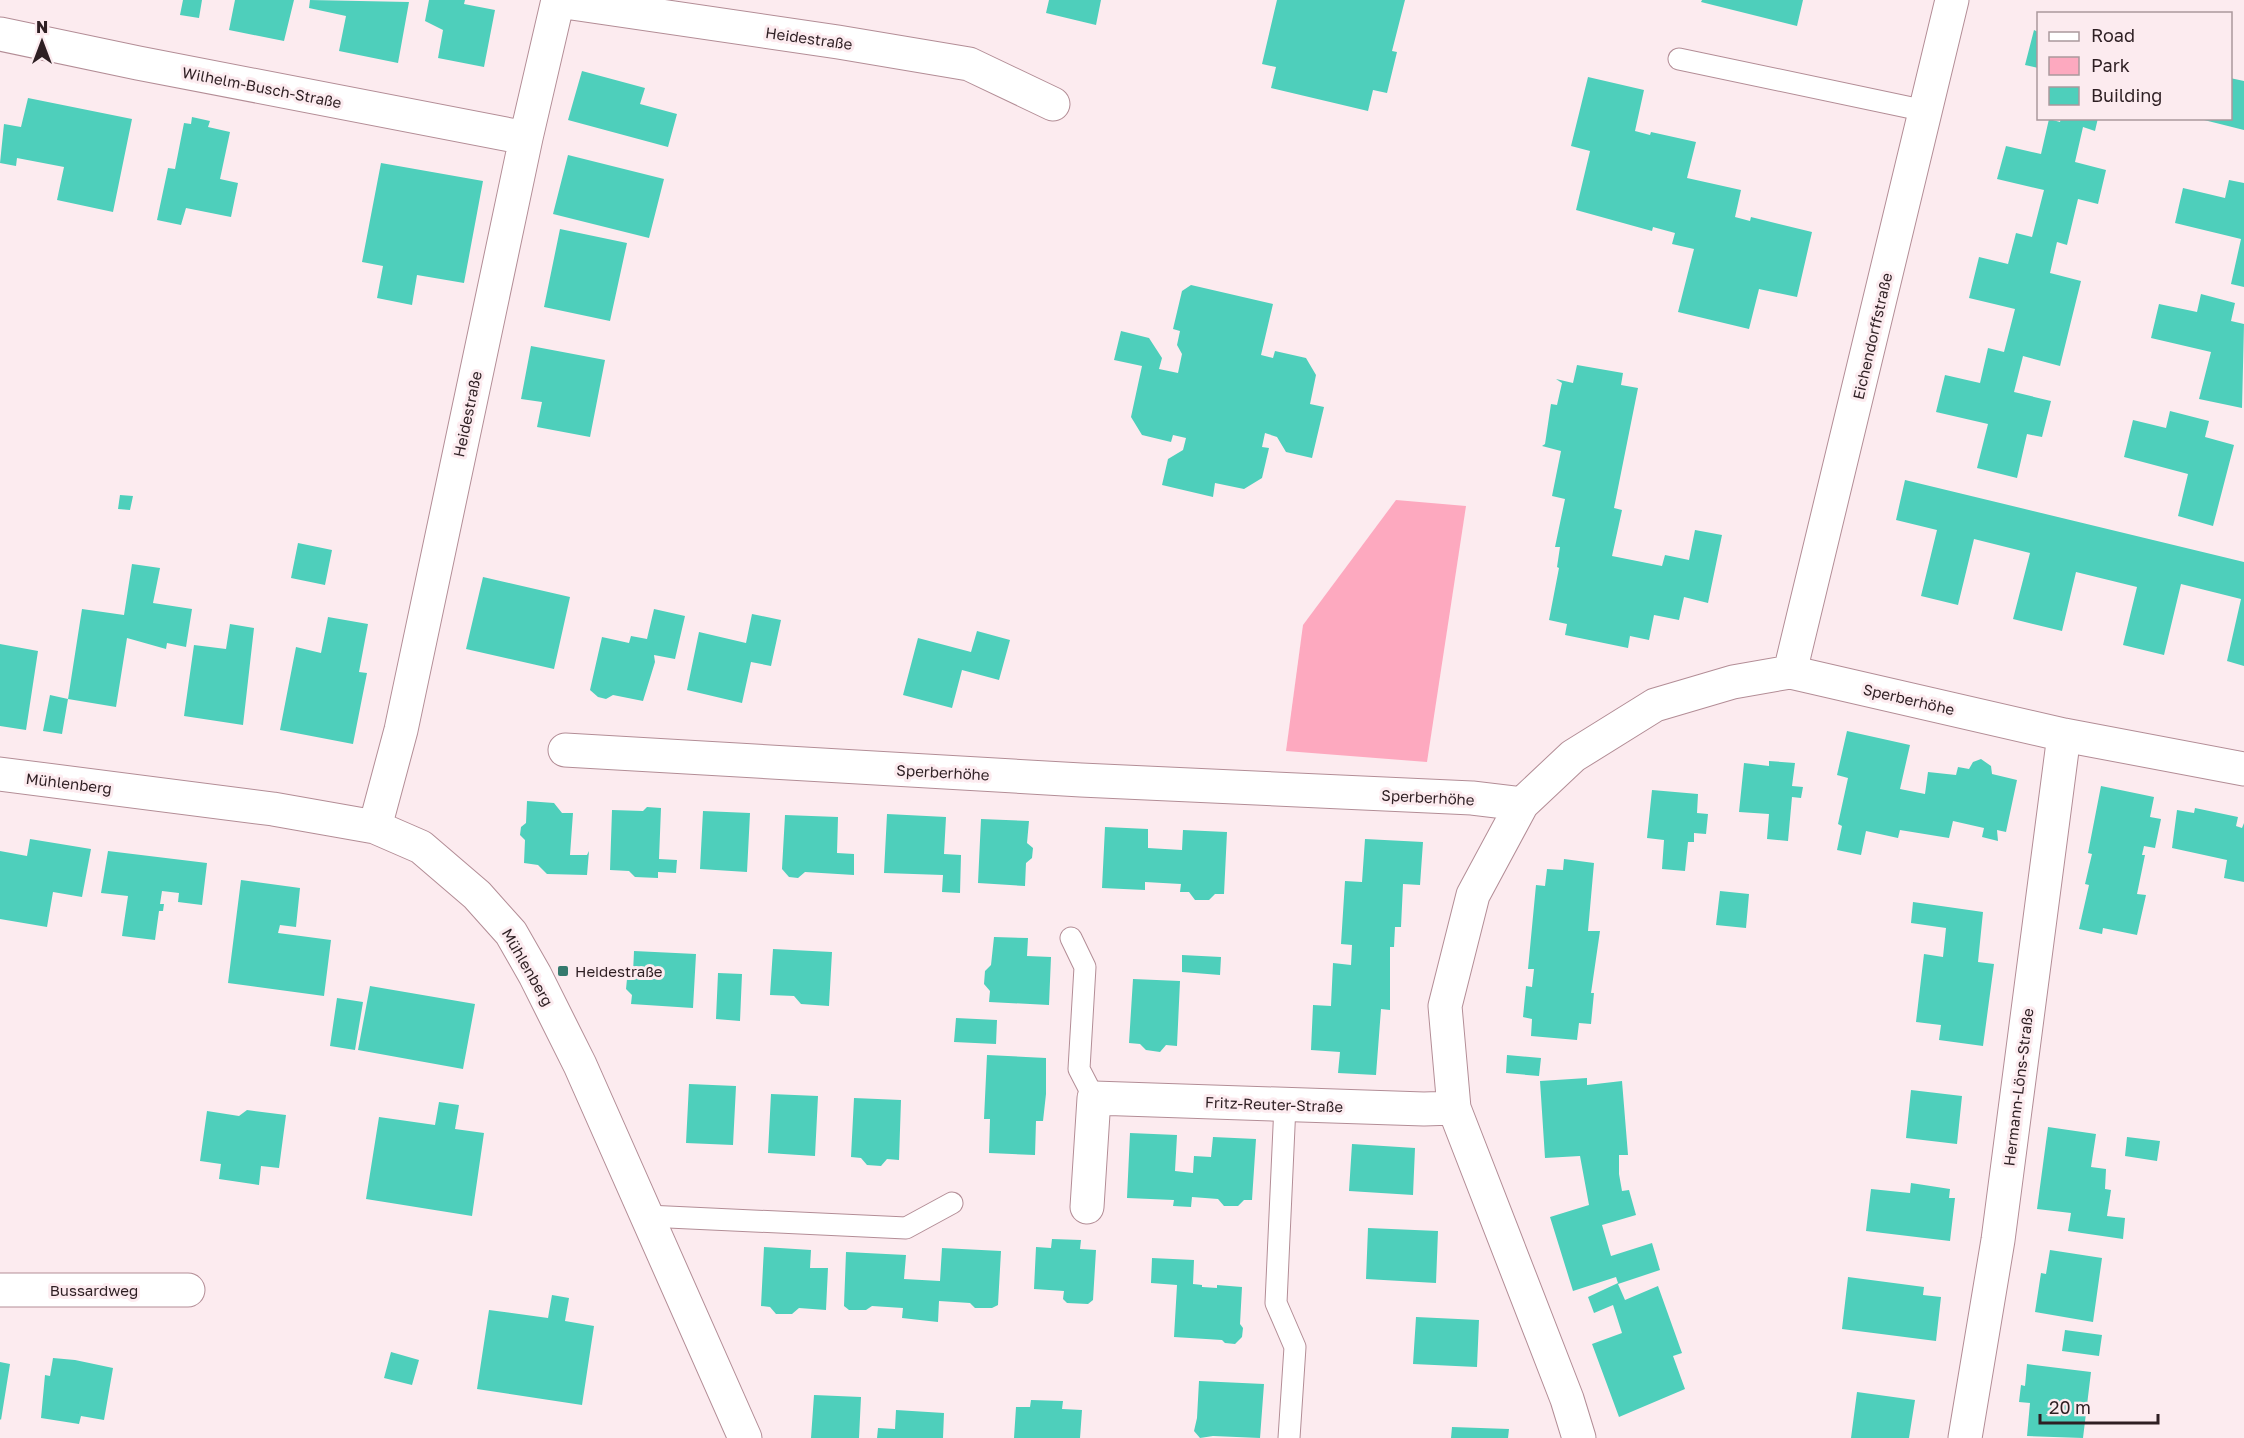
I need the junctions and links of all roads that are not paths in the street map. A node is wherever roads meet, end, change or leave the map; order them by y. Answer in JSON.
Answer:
{"nodes":[{"id":1,"x":1952,"y":0,"type":"edge"},
{"id":2,"x":558,"y":1,"type":"edge"},
{"id":3,"x":0,"y":34,"type":"edge"},
{"id":4,"x":1679,"y":59,"type":"dead end"},
{"id":5,"x":1053,"y":104,"type":"dead end"},
{"id":6,"x":1926,"y":111,"type":"junction"},
{"id":7,"x":526,"y":138,"type":"junction"},
{"id":8,"x":1790,"y":672,"type":"junction"},
{"id":9,"x":2064,"y":735,"type":"junction"},
{"id":10,"x":565,"y":750,"type":"dead end"},
{"id":11,"x":2244,"y":769,"type":"edge"},
{"id":12,"x":0,"y":774,"type":"edge"},
{"id":13,"x":1522,"y":804,"type":"junction"},
{"id":14,"x":375,"y":827,"type":"junction"},
{"id":15,"x":1071,"y":938,"type":"dead end"},
{"id":16,"x":1094,"y":1098,"type":"junction"},
{"id":17,"x":1285,"y":1105,"type":"junction"},
{"id":18,"x":1454,"y":1108,"type":"junction"},
{"id":19,"x":952,"y":1203,"type":"dead end"},
{"id":20,"x":1087,"y":1207,"type":"dead end"},
{"id":21,"x":647,"y":1216,"type":"junction"},
{"id":22,"x":0,"y":1290,"type":"edge"},
{"id":23,"x":188,"y":1290,"type":"dead end"},
{"id":24,"x":745,"y":1438,"type":"edge"},
{"id":25,"x":1290,"y":1438,"type":"edge"},
{"id":26,"x":1579,"y":1438,"type":"edge"},
{"id":27,"x":1965,"y":1438,"type":"edge"}],
"edges":[{"from":1,"to":6,"type":"street","name":"Eichendorffstraße"},
{"from":2,"to":5,"type":"street","name":"Heidestraße"},
{"from":2,"to":7,"type":"street","name":"Heidestraße"},
{"from":3,"to":7,"type":"street","name":"Wilhelm-Busch-Straße"},
{"from":4,"to":6,"type":"lane"},
{"from":6,"to":8,"type":"street","name":"Eichendorffstraße"},
{"from":7,"to":14,"type":"street","name":"Heidestraße"},
{"from":8,"to":9,"type":"street","name":"Sperberhöhe"},
{"from":8,"to":13,"type":"street","name":"Sperberhöhe"},
{"from":9,"to":11,"type":"street","name":"Sperberhöhe"},
{"from":9,"to":27,"type":"street","name":"Hermann-Löns-Straße"},
{"from":10,"to":13,"type":"street","name":"Sperberhöhe"},
{"from":12,"to":14,"type":"street","name":"Mühlenberg"},
{"from":13,"to":18,"type":"street"},
{"from":14,"to":21,"type":"street","name":"Mühlenberg"},
{"from":15,"to":16,"type":"lane"},
{"from":16,"to":17,"type":"street","name":"Fritz-Reuter-Straße"},
{"from":16,"to":20,"type":"street"},
{"from":17,"to":18,"type":"street","name":"Fritz-Reuter-Straße"},
{"from":17,"to":25,"type":"lane"},
{"from":18,"to":26,"type":"street"},
{"from":19,"to":21,"type":"lane"},
{"from":21,"to":24,"type":"street","name":"Mühlenberg"},
{"from":22,"to":23,"type":"street","name":"Bussardweg"}]}
